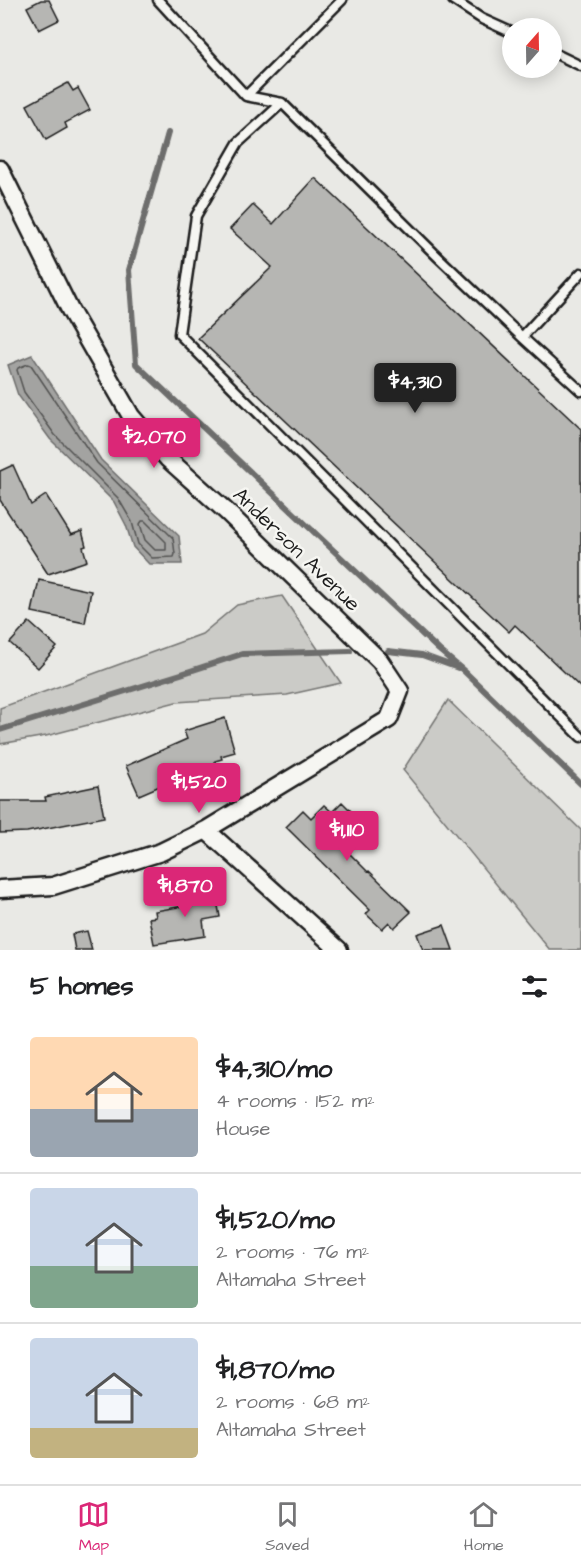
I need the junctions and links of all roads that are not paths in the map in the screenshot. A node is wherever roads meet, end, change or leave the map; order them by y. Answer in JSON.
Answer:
{"nodes":[{"id":1,"x":158,"y":0,"type":"edge"},
{"id":2,"x":342,"y":0,"type":"edge"},
{"id":3,"x":453,"y":0,"type":"edge"},
{"id":4,"x":502,"y":28,"type":"edge"},
{"id":5,"x":562,"y":57,"type":"edge"},
{"id":6,"x":581,"y":66,"type":"edge"},
{"id":7,"x":246,"y":96,"type":"junction"},
{"id":8,"x":282,"y":103,"type":"junction"},
{"id":9,"x":0,"y":169,"type":"edge"},
{"id":10,"x":581,"y":273,"type":"edge"},
{"id":11,"x":522,"y":337,"type":"junction"},
{"id":12,"x":581,"y":391,"type":"edge"},
{"id":13,"x":581,"y":737,"type":"edge"},
{"id":14,"x":206,"y":830,"type":"junction"},
{"id":15,"x":0,"y":889,"type":"edge"},
{"id":16,"x":339,"y":950,"type":"edge"}],
"edges":[{"from":1,"to":7,"type":"lane"},
{"from":2,"to":7,"type":"lane"},
{"from":3,"to":4,"type":"lane"},
{"from":5,"to":6,"type":"lane"},
{"from":7,"to":8,"type":"lane"},
{"from":8,"to":11,"type":"lane"},
{"from":8,"to":13,"type":"lane"},
{"from":9,"to":14,"type":"street","name":"Anderson Avenue"},
{"from":10,"to":11,"type":"lane"},
{"from":11,"to":12,"type":"lane"},
{"from":14,"to":15,"type":"street"},
{"from":14,"to":16,"type":"street"}]}
